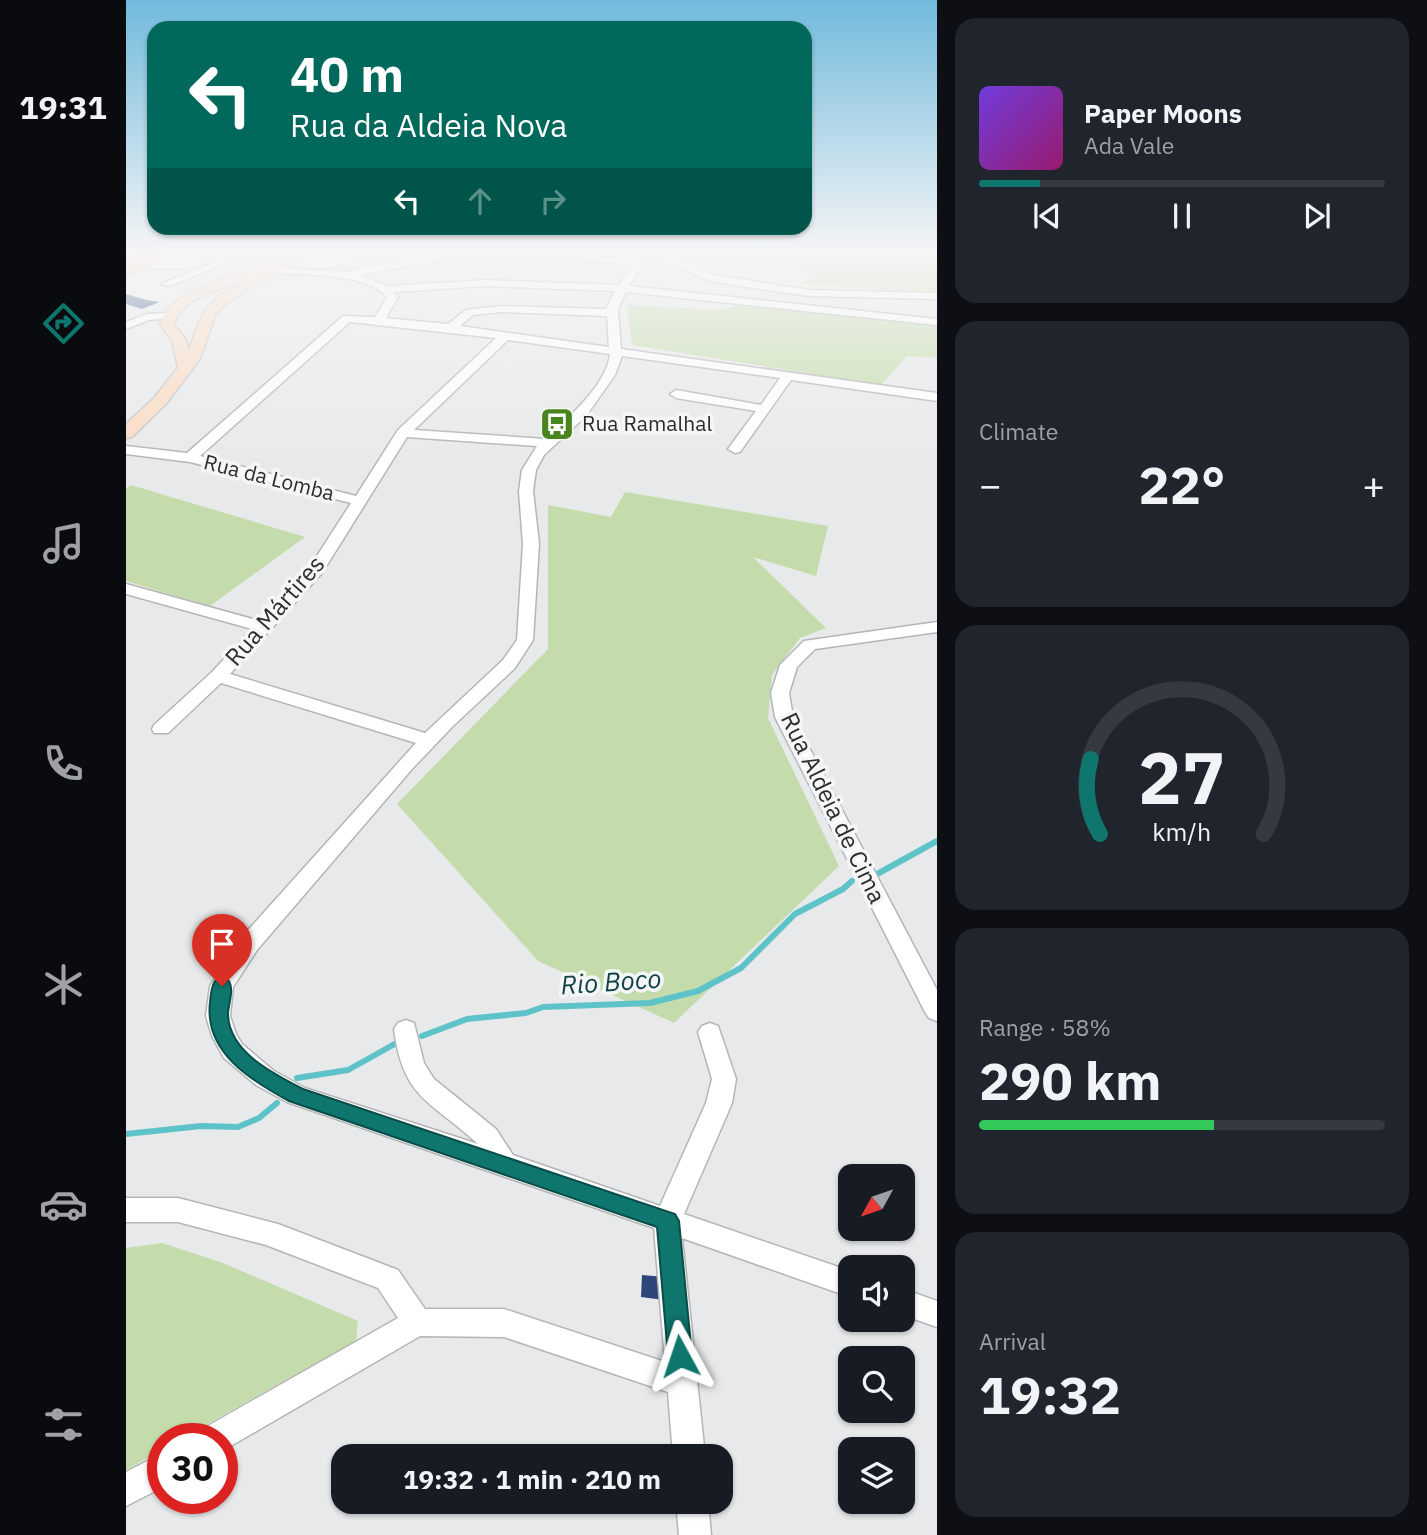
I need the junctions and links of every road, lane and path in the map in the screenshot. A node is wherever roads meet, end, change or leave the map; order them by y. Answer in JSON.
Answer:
{"nodes":[{"id":1,"x":167,"y":320,"type":"edge"},
{"id":2,"x":168,"y":321,"type":"edge"},
{"id":3,"x":344,"y":321,"type":"edge"},
{"id":4,"x":385,"y":321,"type":"edge"},
{"id":5,"x":459,"y":321,"type":"edge"},
{"id":6,"x":613,"y":321,"type":"edge"},
{"id":7,"x":205,"y":322,"type":"joint"},
{"id":8,"x":450,"y":328,"type":"junction"},
{"id":9,"x":505,"y":336,"type":"junction"},
{"id":10,"x":616,"y":351,"type":"junction"},
{"id":11,"x":185,"y":367,"type":"junction"},
{"id":12,"x":788,"y":376,"type":"junction"},
{"id":13,"x":676,"y":394,"type":"dead end"},
{"id":14,"x":935,"y":396,"type":"edge"},
{"id":15,"x":764,"y":410,"type":"junction"},
{"id":16,"x":126,"y":433,"type":"edge"},
{"id":17,"x":403,"y":433,"type":"junction"},
{"id":18,"x":548,"y":443,"type":"junction"},
{"id":19,"x":735,"y":449,"type":"dead end"},
{"id":20,"x":132,"y":451,"type":"edge"},
{"id":21,"x":190,"y":458,"type":"junction"},
{"id":22,"x":126,"y":469,"type":"edge"},
{"id":23,"x":359,"y":501,"type":"junction"},
{"id":24,"x":126,"y":589,"type":"edge"},
{"id":25,"x":264,"y":627,"type":"junction"},
{"id":26,"x":937,"y":627,"type":"edge"},
{"id":27,"x":218,"y":676,"type":"junction"},
{"id":28,"x":161,"y":729,"type":"dead end"},
{"id":29,"x":428,"y":740,"type":"junction"},
{"id":30,"x":937,"y":1012,"type":"edge"},
{"id":31,"x":406,"y":1029,"type":"dead end"},
{"id":32,"x":710,"y":1032,"type":"dead end"},
{"id":33,"x":503,"y":1163,"type":"junction"},
{"id":34,"x":126,"y":1210,"type":"edge"},
{"id":35,"x":667,"y":1221,"type":"junction"},
{"id":36,"x":838,"y":1280,"type":"edge"},
{"id":37,"x":915,"y":1306,"type":"edge"},
{"id":38,"x":937,"y":1314,"type":"edge"},
{"id":39,"x":417,"y":1322,"type":"junction"},
{"id":40,"x":682,"y":1382,"type":"junction"},
{"id":41,"x":238,"y":1425,"type":"edge"},
{"id":42,"x":687,"y":1444,"type":"edge"},
{"id":43,"x":147,"y":1478,"type":"edge"},
{"id":44,"x":126,"y":1490,"type":"edge"},
{"id":45,"x":693,"y":1514,"type":"edge"},
{"id":46,"x":695,"y":1535,"type":"edge"}],
"edges":[{"from":1,"to":11,"type":"main road"},
{"from":2,"to":7,"type":"main road"},
{"from":3,"to":21,"type":"street"},
{"from":4,"to":8,"type":"street"},
{"from":5,"to":8,"type":"street"},
{"from":6,"to":10,"type":"street"},
{"from":7,"to":11,"type":"main road"},
{"from":8,"to":9,"type":"street"},
{"from":9,"to":10,"type":"street"},
{"from":9,"to":17,"type":"street","name":"Rua da Lomba"},
{"from":10,"to":12,"type":"street"},
{"from":10,"to":18,"type":"street"},
{"from":11,"to":16,"type":"main road"},
{"from":12,"to":14,"type":"street"},
{"from":12,"to":15,"type":"street"},
{"from":13,"to":15,"type":"street"},
{"from":15,"to":19,"type":"street"},
{"from":17,"to":18,"type":"street"},
{"from":17,"to":23,"type":"street","name":"Rua da Lomba"},
{"from":18,"to":29,"type":"street"},
{"from":20,"to":21,"type":"street","name":"Rua da Lomba"},
{"from":20,"to":22,"type":"street"},
{"from":21,"to":23,"type":"street","name":"Rua da Lomba"},
{"from":23,"to":25,"type":"street","name":"Rua Mártires"},
{"from":24,"to":25,"type":"street"},
{"from":25,"to":27,"type":"street","name":"Rua Mártires"},
{"from":26,"to":30,"type":"street","name":"Rua Aldeia de Cima"},
{"from":27,"to":28,"type":"street"},
{"from":27,"to":29,"type":"street","name":"Rua Mártires"},
{"from":29,"to":33,"type":"street"},
{"from":31,"to":33,"type":"street"},
{"from":32,"to":35,"type":"street"},
{"from":33,"to":35,"type":"street"},
{"from":34,"to":39,"type":"street"},
{"from":35,"to":36,"type":"street"},
{"from":35,"to":40,"type":"street"},
{"from":37,"to":38,"type":"street"},
{"from":39,"to":40,"type":"street"},
{"from":39,"to":41,"type":"street"},
{"from":40,"to":42,"type":"street"},
{"from":43,"to":44,"type":"street"},
{"from":45,"to":46,"type":"street"}]}
